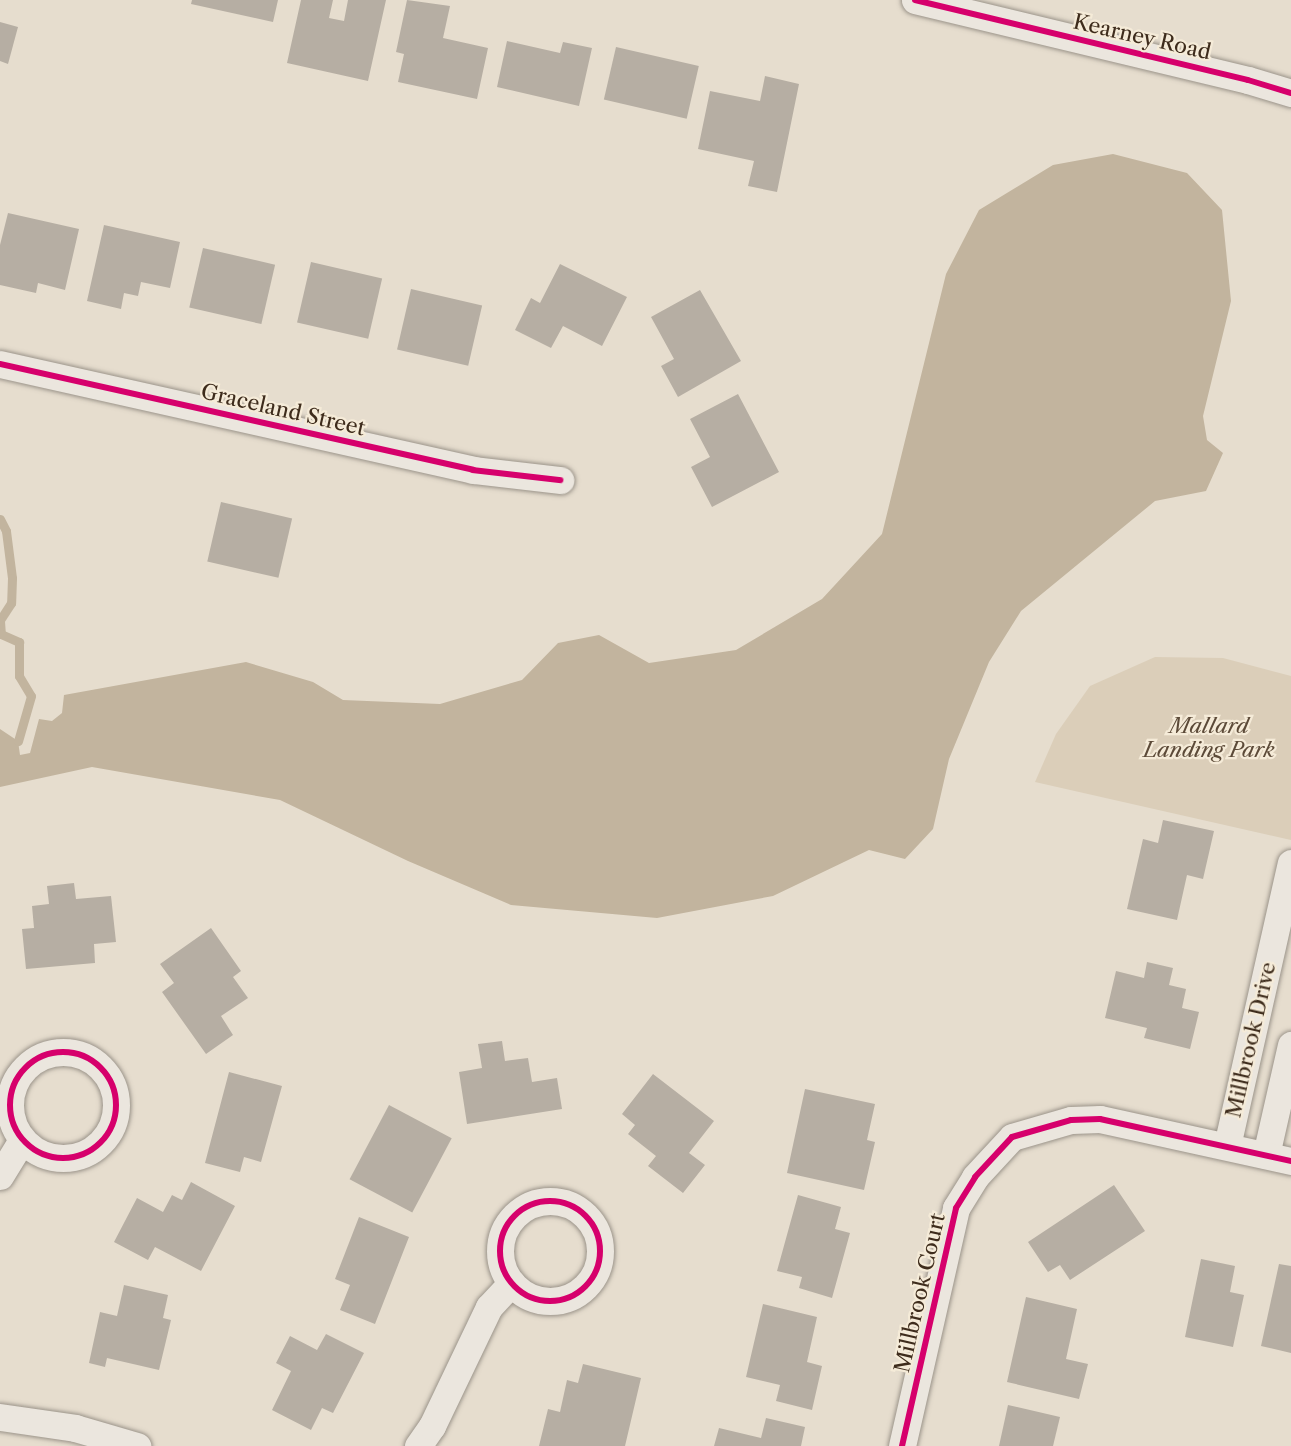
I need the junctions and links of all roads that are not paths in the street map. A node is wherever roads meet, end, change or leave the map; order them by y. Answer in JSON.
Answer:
{"nodes":[{"id":1,"x":915,"y":0,"type":"edge"},
{"id":2,"x":1291,"y":93,"type":"edge"},
{"id":3,"x":0,"y":364,"type":"edge"},
{"id":4,"x":560,"y":480,"type":"dead end"},
{"id":5,"x":1291,"y":864,"type":"edge"},
{"id":6,"x":1291,"y":1045,"type":"edge"},
{"id":7,"x":22,"y":1140,"type":"dead end"},
{"id":8,"x":1227,"y":1146,"type":"junction"},
{"id":9,"x":1279,"y":1158,"type":"edge"},
{"id":10,"x":0,"y":1176,"type":"edge"},
{"id":11,"x":511,"y":1283,"type":"dead end"},
{"id":12,"x":0,"y":1417,"type":"edge"},
{"id":13,"x":137,"y":1446,"type":"edge"},
{"id":14,"x":418,"y":1446,"type":"edge"},
{"id":15,"x":902,"y":1446,"type":"edge"}],
"edges":[{"from":1,"to":2,"type":"street","name":"Kearney Road"},
{"from":3,"to":4,"type":"street","name":"Graceland Street"},
{"from":5,"to":8,"type":"street","name":"Millbrook Drive"},
{"from":6,"to":9,"type":"street","name":"Millbrook Drive"},
{"from":7,"to":10,"type":"street"},
{"from":8,"to":9,"type":"street","name":"Millbrook Court"},
{"from":8,"to":15,"type":"street","name":"Millbrook Court"},
{"from":11,"to":14,"type":"street"},
{"from":12,"to":13,"type":"street"}]}
